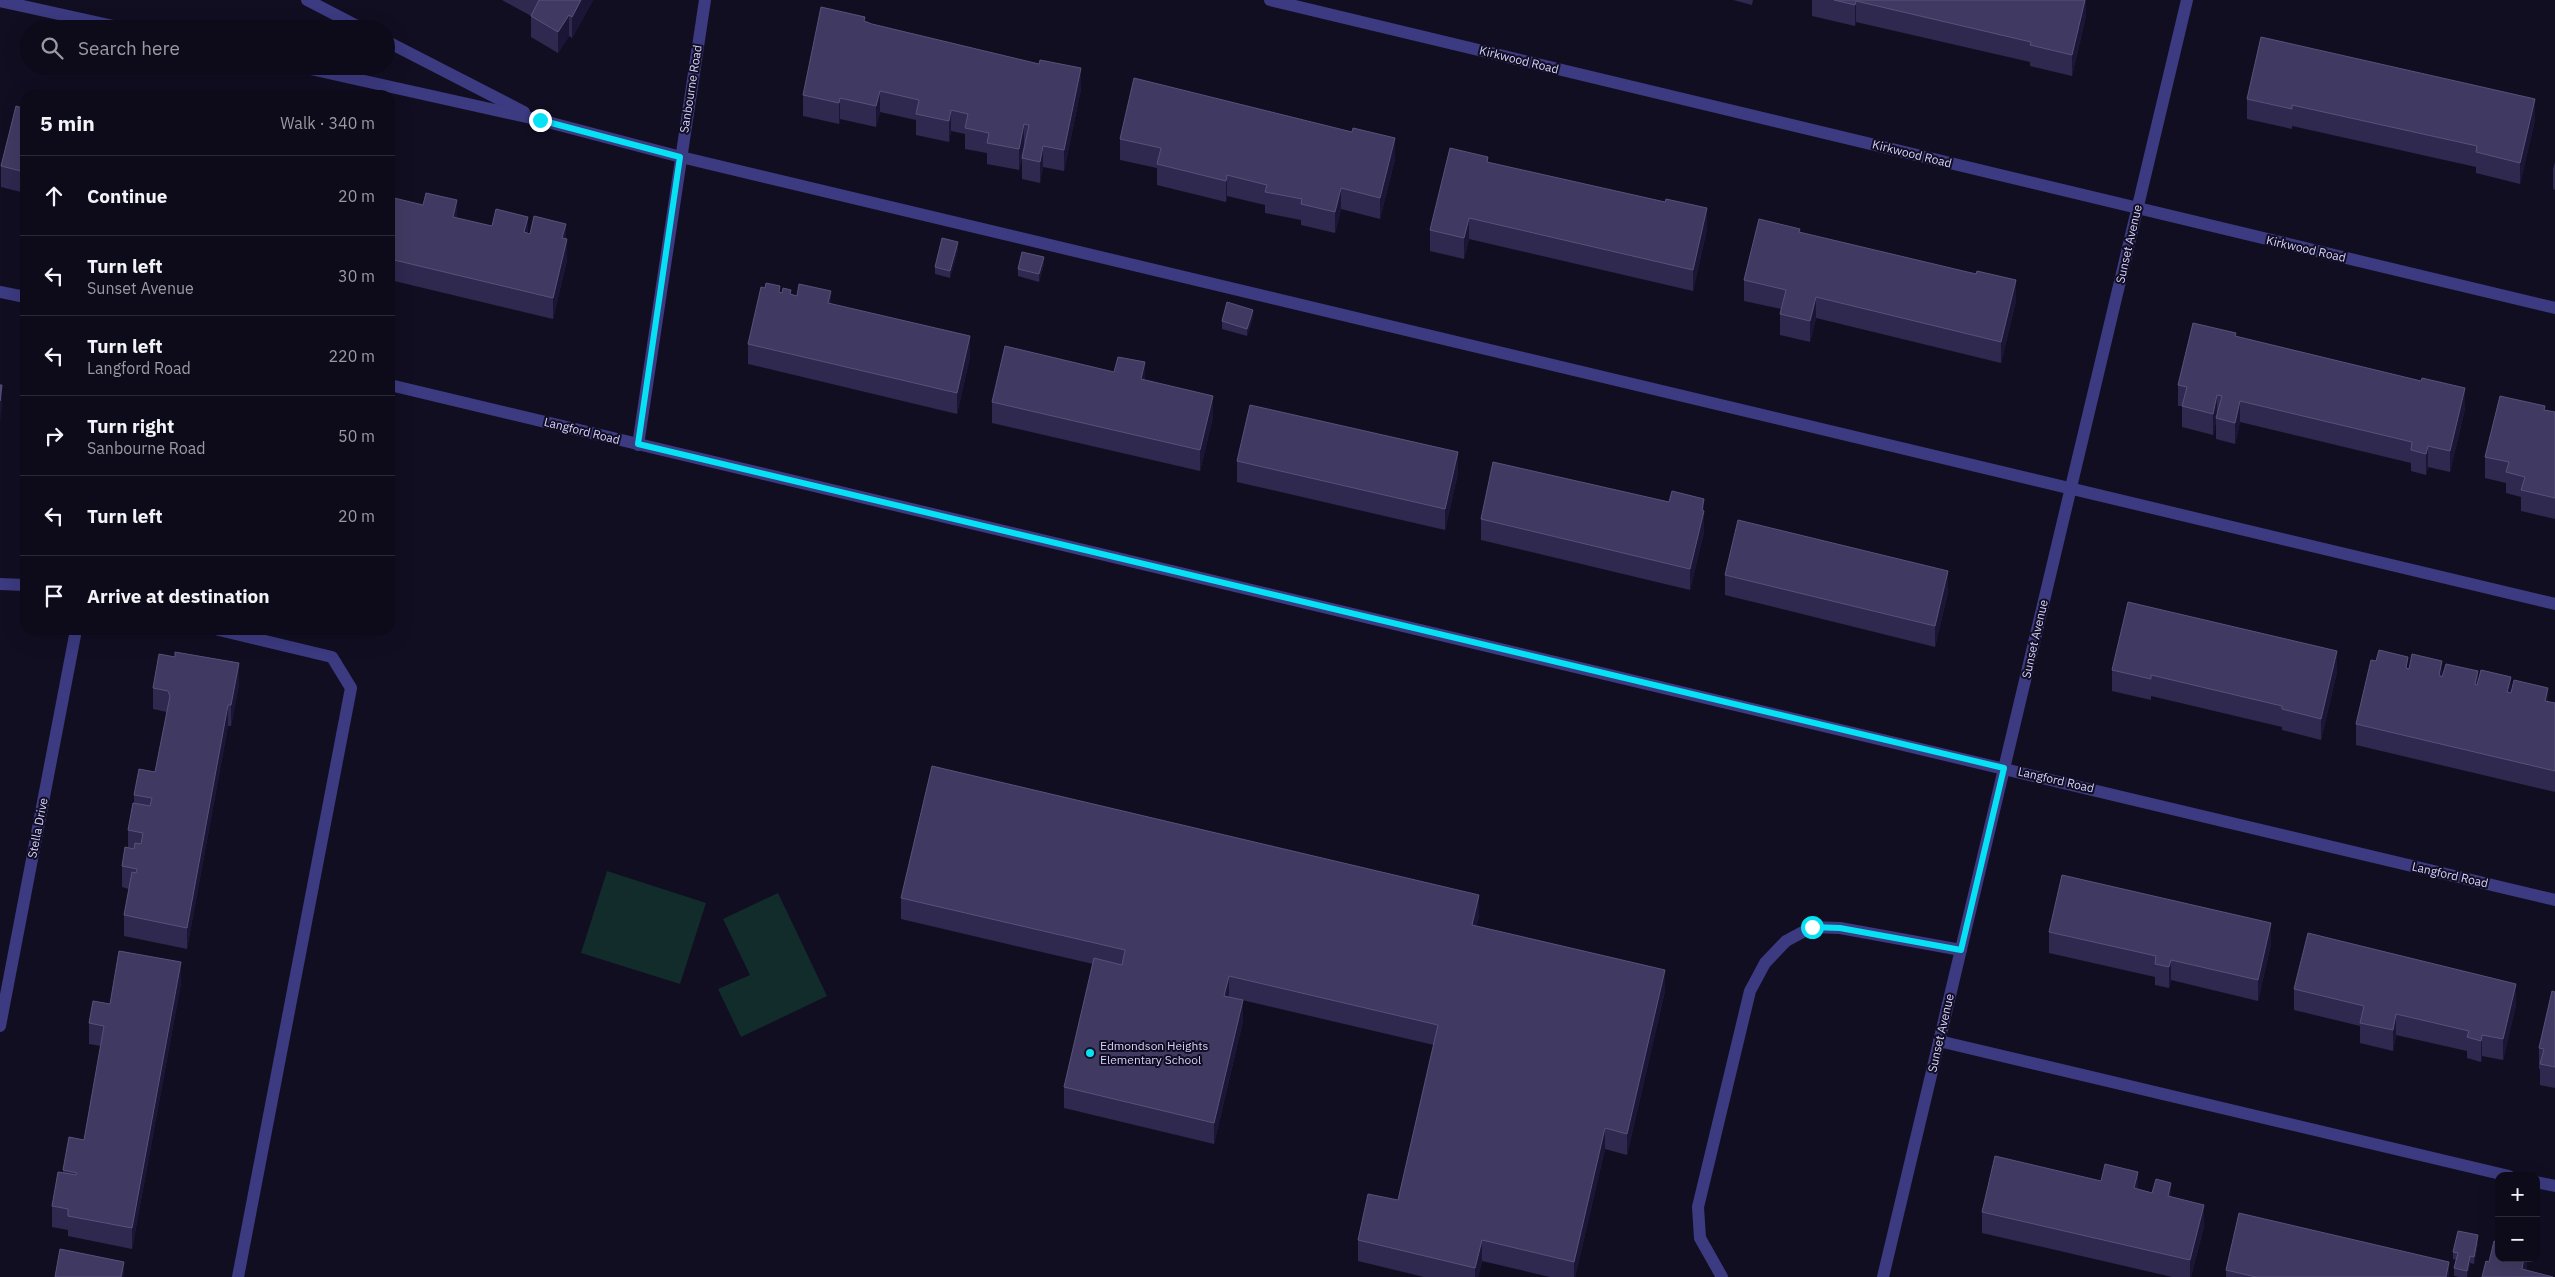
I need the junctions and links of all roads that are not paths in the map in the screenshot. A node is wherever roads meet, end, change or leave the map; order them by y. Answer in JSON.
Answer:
{"nodes":[{"id":1,"x":307,"y":0,"type":"edge"},
{"id":2,"x":705,"y":0,"type":"edge"},
{"id":3,"x":1270,"y":0,"type":"edge"},
{"id":4,"x":2187,"y":0,"type":"edge"},
{"id":5,"x":0,"y":1,"type":"edge"},
{"id":6,"x":86,"y":20,"type":"edge"},
{"id":7,"x":346,"y":20,"type":"edge"},
{"id":8,"x":395,"y":46,"type":"edge"},
{"id":9,"x":338,"y":75,"type":"edge"},
{"id":10,"x":540,"y":120,"type":"junction"},
{"id":11,"x":680,"y":157,"type":"junction"},
{"id":12,"x":2137,"y":208,"type":"junction"},
{"id":13,"x":0,"y":292,"type":"edge"},
{"id":14,"x":20,"y":296,"type":"edge"},
{"id":15,"x":2555,"y":308,"type":"edge"},
{"id":16,"x":395,"y":386,"type":"edge"},
{"id":17,"x":638,"y":444,"type":"junction"},
{"id":18,"x":2071,"y":488,"type":"junction"},
{"id":19,"x":0,"y":584,"type":"edge"},
{"id":20,"x":20,"y":585,"type":"edge"},
{"id":21,"x":2555,"y":604,"type":"edge"},
{"id":22,"x":75,"y":635,"type":"edge"},
{"id":23,"x":240,"y":635,"type":"edge"},
{"id":24,"x":2004,"y":768,"type":"junction"},
{"id":25,"x":2555,"y":900,"type":"edge"},
{"id":26,"x":1961,"y":950,"type":"junction"},
{"id":27,"x":1,"y":1020,"type":"edge"},
{"id":28,"x":1939,"y":1041,"type":"junction"},
{"id":29,"x":2495,"y":1172,"type":"edge"},
{"id":30,"x":2540,"y":1183,"type":"edge"},
{"id":31,"x":2555,"y":1186,"type":"edge"},
{"id":32,"x":238,"y":1277,"type":"edge"},
{"id":33,"x":1722,"y":1277,"type":"edge"},
{"id":34,"x":1883,"y":1277,"type":"edge"}],
"edges":[{"from":1,"to":7,"type":"street"},
{"from":2,"to":11,"type":"street","name":"Sanbourne Road"},
{"from":3,"to":12,"type":"street","name":"Kirkwood Road"},
{"from":4,"to":12,"type":"street","name":"Sunset Avenue"},
{"from":5,"to":6,"type":"street"},
{"from":8,"to":10,"type":"street"},
{"from":9,"to":10,"type":"street"},
{"from":10,"to":11,"type":"street"},
{"from":11,"to":17,"type":"street","name":"Sanbourne Road"},
{"from":11,"to":18,"type":"street"},
{"from":12,"to":15,"type":"street","name":"Kirkwood Road"},
{"from":12,"to":18,"type":"street","name":"Sunset Avenue"},
{"from":13,"to":14,"type":"street"},
{"from":16,"to":17,"type":"street","name":"Langford Road"},
{"from":17,"to":24,"type":"street","name":"Langford Road"},
{"from":18,"to":21,"type":"street"},
{"from":18,"to":24,"type":"street","name":"Sunset Avenue"},
{"from":19,"to":20,"type":"street"},
{"from":22,"to":27,"type":"street","name":"Stella Drive"},
{"from":23,"to":32,"type":"street"},
{"from":24,"to":25,"type":"street","name":"Langford Road"},
{"from":24,"to":26,"type":"street","name":"Sunset Avenue"},
{"from":26,"to":28,"type":"street","name":"Sunset Avenue"},
{"from":26,"to":33,"type":"street"},
{"from":28,"to":29,"type":"street"},
{"from":28,"to":34,"type":"street","name":"Sunset Avenue"},
{"from":30,"to":31,"type":"street"}]}
